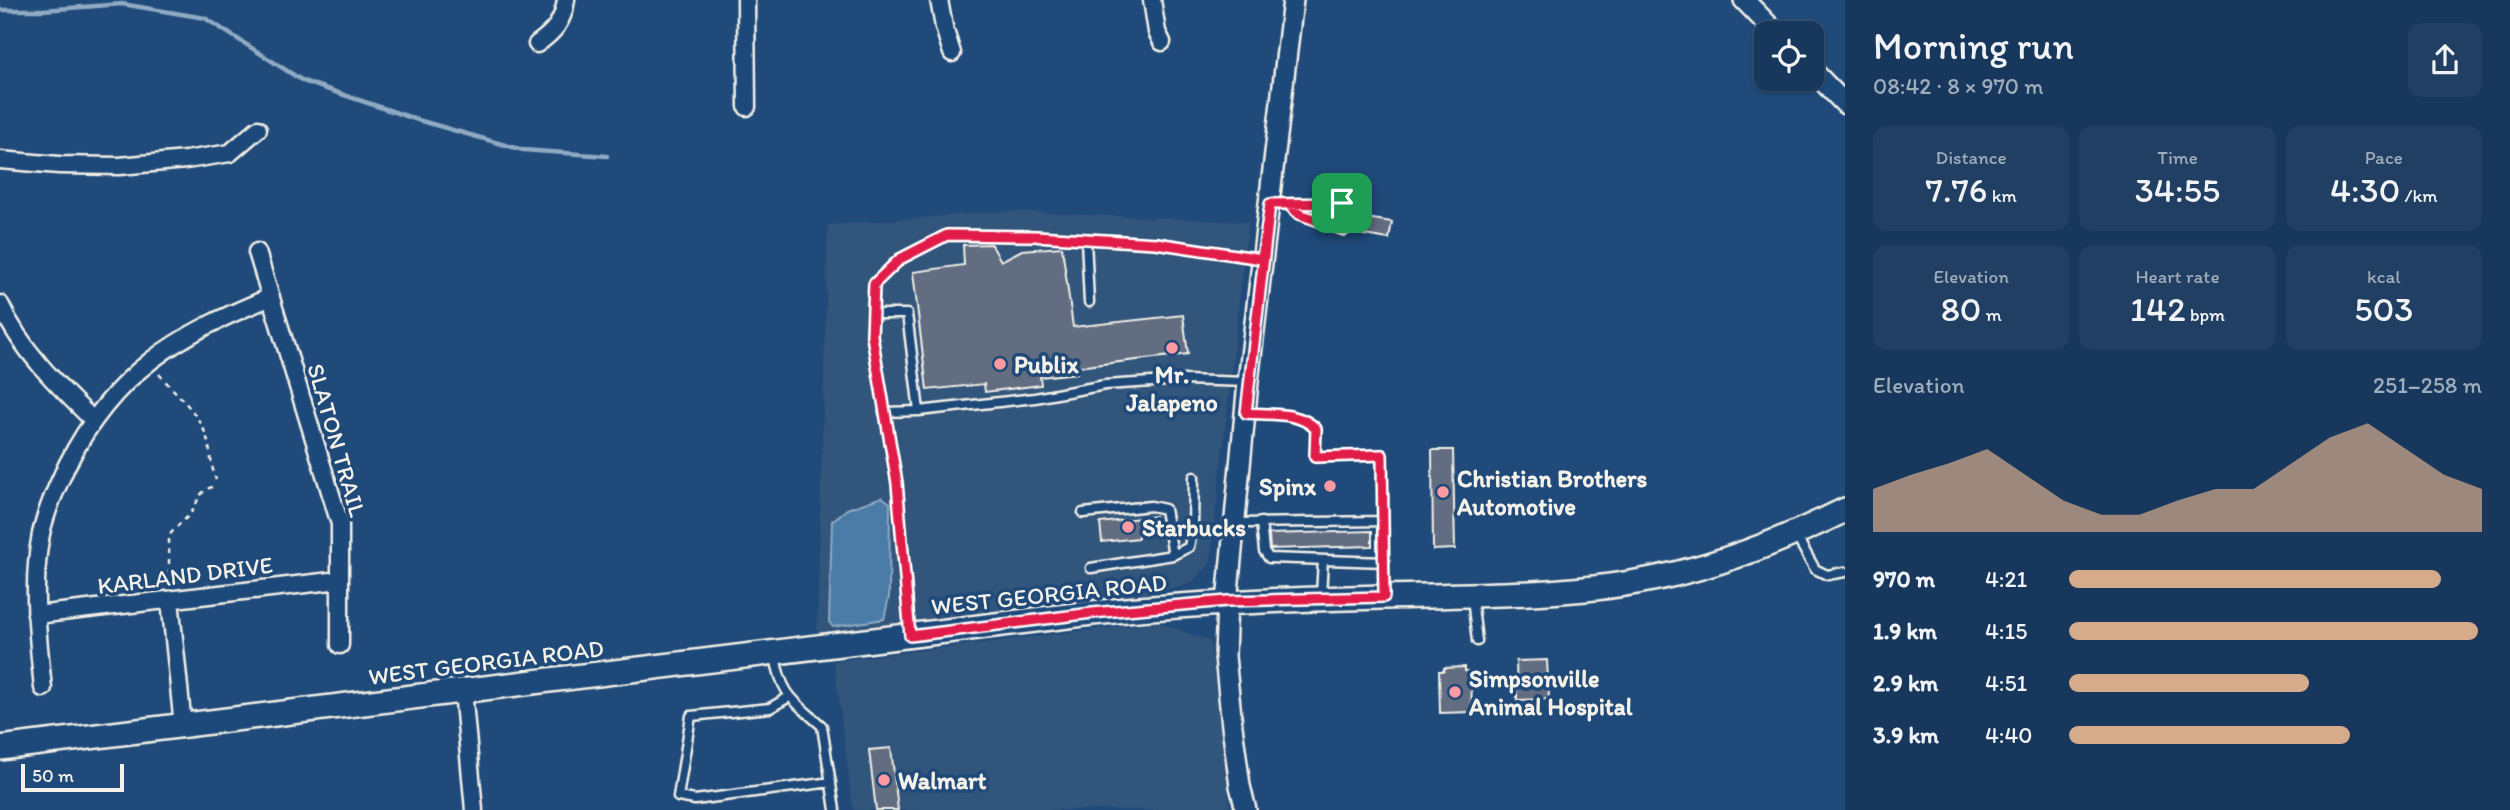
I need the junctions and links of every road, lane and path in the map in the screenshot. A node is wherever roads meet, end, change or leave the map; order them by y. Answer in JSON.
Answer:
{"nodes":[{"id":1,"x":566,"y":0,"type":"edge"},
{"id":2,"x":746,"y":0,"type":"edge"},
{"id":3,"x":939,"y":0,"type":"edge"},
{"id":4,"x":1152,"y":0,"type":"edge"},
{"id":5,"x":1293,"y":0,"type":"edge"},
{"id":6,"x":1744,"y":0,"type":"edge"},
{"id":7,"x":1764,"y":21,"type":"edge"},
{"id":8,"x":1162,"y":42,"type":"dead end"},
{"id":9,"x":537,"y":44,"type":"dead end"},
{"id":10,"x":952,"y":53,"type":"dead end"},
{"id":11,"x":1824,"y":82,"type":"edge"},
{"id":12,"x":1845,"y":104,"type":"edge"},
{"id":13,"x":747,"y":107,"type":"dead end"},
{"id":14,"x":258,"y":129,"type":"dead end"},
{"id":15,"x":0,"y":160,"type":"edge"},
{"id":16,"x":1279,"y":204,"type":"junction"},
{"id":17,"x":1086,"y":239,"type":"junction"},
{"id":18,"x":257,"y":252,"type":"dead end"},
{"id":19,"x":1262,"y":259,"type":"junction"},
{"id":20,"x":271,"y":297,"type":"junction"},
{"id":21,"x":1089,"y":302,"type":"dead end"},
{"id":22,"x":0,"y":304,"type":"edge"},
{"id":23,"x":873,"y":314,"type":"junction"},
{"id":24,"x":147,"y":362,"type":"junction"},
{"id":25,"x":1248,"y":382,"type":"junction"},
{"id":26,"x":919,"y":411,"type":"junction"},
{"id":27,"x":884,"y":412,"type":"junction"},
{"id":28,"x":1246,"y":413,"type":"junction"},
{"id":29,"x":93,"y":420,"type":"junction"},
{"id":30,"x":1194,"y":477,"type":"dead end"},
{"id":31,"x":216,"y":480,"type":"dead end"},
{"id":32,"x":212,"y":487,"type":"dead end"},
{"id":33,"x":1845,"y":510,"type":"edge"},
{"id":34,"x":1083,"y":513,"type":"dead end"},
{"id":35,"x":1383,"y":521,"type":"junction"},
{"id":36,"x":1261,"y":522,"type":"junction"},
{"id":37,"x":1235,"y":523,"type":"junction"},
{"id":38,"x":1795,"y":534,"type":"junction"},
{"id":39,"x":1173,"y":555,"type":"junction"},
{"id":40,"x":1323,"y":560,"type":"junction"},
{"id":41,"x":1384,"y":562,"type":"junction"},
{"id":42,"x":1091,"y":568,"type":"dead end"},
{"id":43,"x":1845,"y":572,"type":"edge"},
{"id":44,"x":340,"y":580,"type":"junction"},
{"id":45,"x":1472,"y":595,"type":"junction"},
{"id":46,"x":1384,"y":597,"type":"junction"},
{"id":47,"x":1321,"y":598,"type":"junction"},
{"id":48,"x":170,"y":600,"type":"junction"},
{"id":49,"x":1227,"y":601,"type":"junction"},
{"id":50,"x":36,"y":615,"type":"junction"},
{"id":51,"x":910,"y":636,"type":"junction"},
{"id":52,"x":1476,"y":641,"type":"dead end"},
{"id":53,"x":340,"y":645,"type":"dead end"},
{"id":54,"x":775,"y":653,"type":"junction"},
{"id":55,"x":43,"y":688,"type":"dead end"},
{"id":56,"x":463,"y":691,"type":"junction"},
{"id":57,"x":789,"y":697,"type":"junction"},
{"id":58,"x":183,"y":726,"type":"junction"},
{"id":59,"x":0,"y":748,"type":"edge"},
{"id":60,"x":831,"y":782,"type":"junction"},
{"id":61,"x":474,"y":810,"type":"edge"},
{"id":62,"x":835,"y":810,"type":"edge"},
{"id":63,"x":1246,"y":810,"type":"edge"}],
"edges":[{"from":1,"to":9,"type":"street"},
{"from":2,"to":13,"type":"street"},
{"from":3,"to":10,"type":"street"},
{"from":4,"to":8,"type":"street"},
{"from":5,"to":16,"type":"street"},
{"from":6,"to":7,"type":"street"},
{"from":11,"to":12,"type":"street"},
{"from":14,"to":15,"type":"street"},
{"from":16,"to":16,"type":"lane"},
{"from":16,"to":19,"type":"street"},
{"from":17,"to":19,"type":"lane"},
{"from":17,"to":21,"type":"lane"},
{"from":17,"to":23,"type":"lane"},
{"from":18,"to":20,"type":"street","name":"SLATON TRAIL"},
{"from":19,"to":25,"type":"street"},
{"from":20,"to":24,"type":"street"},
{"from":20,"to":44,"type":"street","name":"SLATON TRAIL"},
{"from":22,"to":29,"type":"street"},
{"from":23,"to":26,"type":"lane"},
{"from":23,"to":27,"type":"lane"},
{"from":24,"to":29,"type":"street"},
{"from":24,"to":31,"type":"path"},
{"from":25,"to":26,"type":"lane"},
{"from":25,"to":28,"type":"street"},
{"from":26,"to":27,"type":"lane"},
{"from":27,"to":51,"type":"lane"},
{"from":28,"to":35,"type":"lane"},
{"from":28,"to":37,"type":"street"},
{"from":29,"to":50,"type":"street"},
{"from":30,"to":39,"type":"lane"},
{"from":32,"to":48,"type":"path"},
{"from":33,"to":38,"type":"main road","name":"WEST GEORGIA ROAD"},
{"from":34,"to":39,"type":"lane"},
{"from":35,"to":36,"type":"lane"},
{"from":35,"to":41,"type":"lane"},
{"from":36,"to":37,"type":"lane"},
{"from":36,"to":40,"type":"lane"},
{"from":37,"to":49,"type":"street"},
{"from":38,"to":43,"type":"lane"},
{"from":38,"to":45,"type":"main road","name":"WEST GEORGIA ROAD"},
{"from":39,"to":42,"type":"lane"},
{"from":40,"to":41,"type":"lane"},
{"from":40,"to":47,"type":"lane"},
{"from":41,"to":46,"type":"lane"},
{"from":44,"to":48,"type":"street","name":"KARLAND DRIVE"},
{"from":44,"to":53,"type":"street","name":"SLATON TRAIL"},
{"from":45,"to":46,"type":"main road","name":"WEST GEORGIA ROAD"},
{"from":45,"to":52,"type":"lane"},
{"from":46,"to":47,"type":"main road","name":"WEST GEORGIA ROAD"},
{"from":47,"to":49,"type":"main road","name":"WEST GEORGIA ROAD"},
{"from":48,"to":50,"type":"street","name":"KARLAND DRIVE"},
{"from":48,"to":58,"type":"street"},
{"from":49,"to":51,"type":"main road","name":"WEST GEORGIA ROAD"},
{"from":49,"to":63,"type":"street"},
{"from":50,"to":55,"type":"street"},
{"from":51,"to":54,"type":"main road","name":"WEST GEORGIA ROAD"},
{"from":54,"to":56,"type":"main road","name":"WEST GEORGIA ROAD"},
{"from":54,"to":57,"type":"lane"},
{"from":56,"to":58,"type":"main road","name":"WEST GEORGIA ROAD"},
{"from":56,"to":61,"type":"street"},
{"from":57,"to":60,"type":"lane"},
{"from":57,"to":60,"type":"lane"},
{"from":58,"to":59,"type":"main road","name":"WEST GEORGIA ROAD"},
{"from":60,"to":62,"type":"lane"}]}
